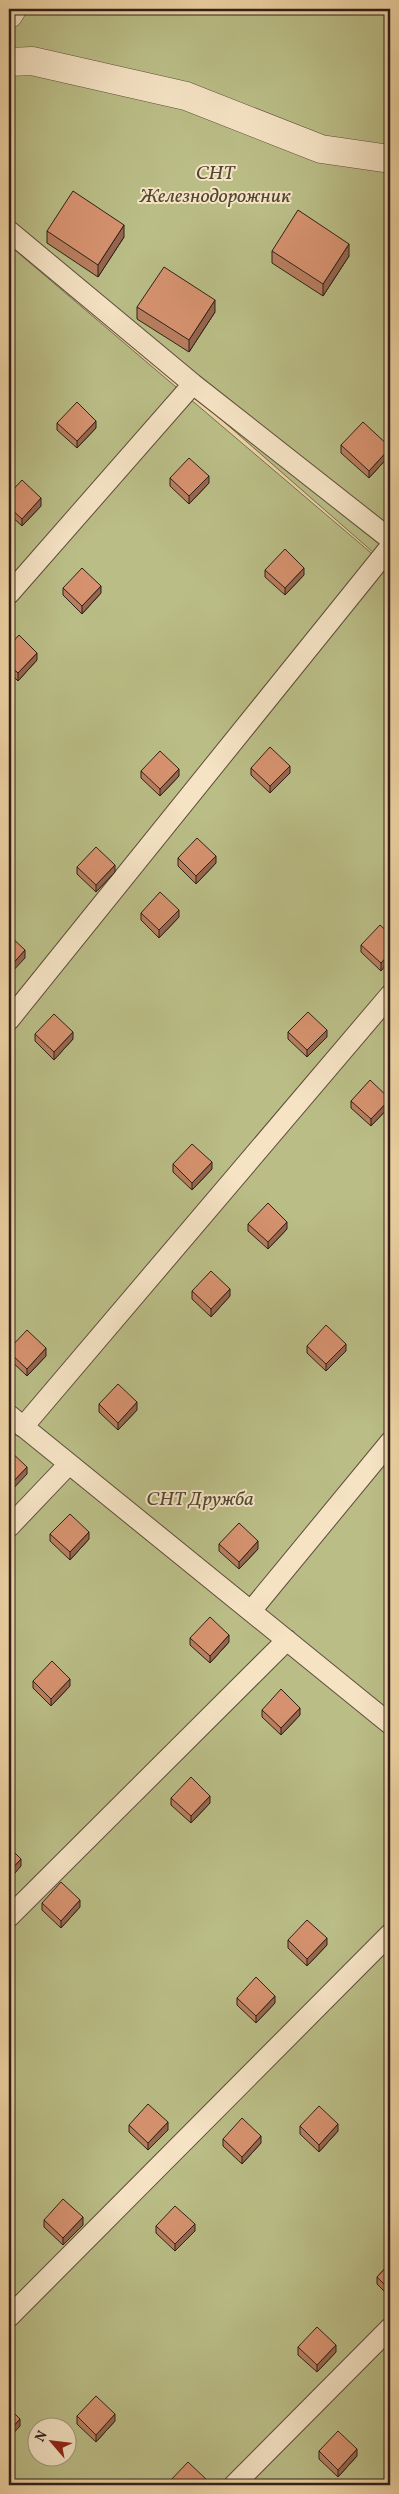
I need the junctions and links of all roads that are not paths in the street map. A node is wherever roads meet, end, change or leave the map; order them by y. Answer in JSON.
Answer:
{"nodes":[{"id":1,"x":12,"y":9,"type":"edge"},
{"id":2,"x":9,"y":14,"type":"edge"},
{"id":3,"x":9,"y":62,"type":"edge"},
{"id":4,"x":390,"y":159,"type":"edge"},
{"id":5,"x":9,"y":231,"type":"edge"},
{"id":6,"x":193,"y":384,"type":"junction"},
{"id":7,"x":390,"y":539,"type":"edge"},
{"id":8,"x":390,"y":547,"type":"edge"},
{"id":9,"x":9,"y":594,"type":"edge"},
{"id":10,"x":390,"y":994,"type":"edge"},
{"id":11,"x":9,"y":1020,"type":"edge"},
{"id":12,"x":16,"y":1421,"type":"edge"},
{"id":13,"x":390,"y":1442,"type":"edge"},
{"id":14,"x":69,"y":1464,"type":"junction"},
{"id":15,"x":9,"y":1527,"type":"edge"},
{"id":16,"x":251,"y":1611,"type":"junction"},
{"id":17,"x":286,"y":1640,"type":"junction"},
{"id":18,"x":390,"y":1724,"type":"edge"},
{"id":19,"x":9,"y":1917,"type":"edge"},
{"id":20,"x":390,"y":1934,"type":"edge"},
{"id":21,"x":9,"y":2317,"type":"edge"},
{"id":22,"x":390,"y":2328,"type":"edge"},
{"id":23,"x":234,"y":2485,"type":"edge"}],
"edges":[{"from":1,"to":2,"type":"street"},
{"from":3,"to":4,"type":"street"},
{"from":5,"to":6,"type":"lane"},
{"from":6,"to":7,"type":"lane"},
{"from":6,"to":9,"type":"lane"},
{"from":8,"to":11,"type":"lane"},
{"from":10,"to":12,"type":"lane"},
{"from":12,"to":14,"type":"lane"},
{"from":13,"to":16,"type":"lane"},
{"from":14,"to":15,"type":"lane"},
{"from":14,"to":16,"type":"lane"},
{"from":16,"to":17,"type":"lane"},
{"from":17,"to":18,"type":"lane"},
{"from":17,"to":19,"type":"lane"},
{"from":20,"to":21,"type":"lane"},
{"from":22,"to":23,"type":"lane"}]}
